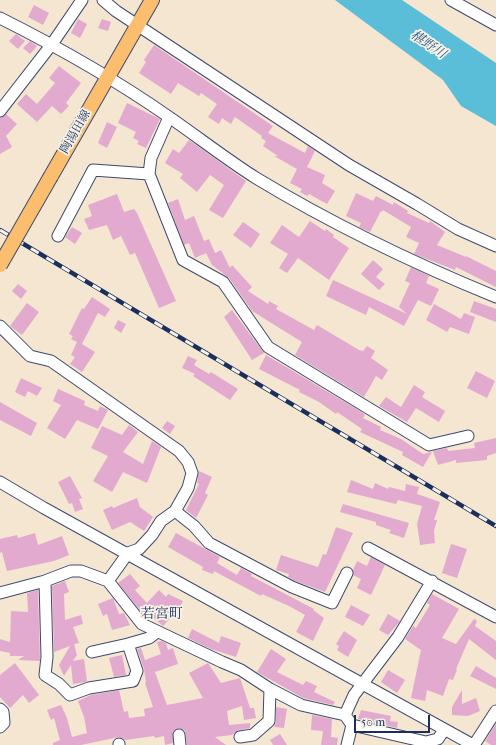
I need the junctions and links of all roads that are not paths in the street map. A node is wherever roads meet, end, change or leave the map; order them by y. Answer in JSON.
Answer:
{"nodes":[{"id":1,"x":82,"y":0,"type":"edge"},
{"id":2,"x":103,"y":0,"type":"edge"},
{"id":3,"x":152,"y":0,"type":"edge"},
{"id":4,"x":451,"y":0,"type":"edge"},
{"id":5,"x":0,"y":18,"type":"edge"},
{"id":6,"x":140,"y":20,"type":"junction"},
{"id":7,"x":496,"y":25,"type":"edge"},
{"id":8,"x":52,"y":44,"type":"junction"},
{"id":9,"x":107,"y":78,"type":"junction"},
{"id":10,"x":0,"y":111,"type":"edge"},
{"id":11,"x":169,"y":117,"type":"junction"},
{"id":12,"x":148,"y":174,"type":"junction"},
{"id":13,"x":58,"y":236,"type":"dead end"},
{"id":14,"x":496,"y":246,"type":"edge"},
{"id":15,"x":0,"y":264,"type":"edge"},
{"id":16,"x":496,"y":297,"type":"edge"},
{"id":17,"x":0,"y":326,"type":"edge"},
{"id":18,"x":468,"y":436,"type":"dead end"},
{"id":19,"x":0,"y":482,"type":"edge"},
{"id":20,"x":175,"y":511,"type":"junction"},
{"id":21,"x":368,"y":548,"type":"dead end"},
{"id":22,"x":128,"y":553,"type":"junction"},
{"id":23,"x":347,"y":573,"type":"dead end"},
{"id":24,"x":45,"y":581,"type":"junction"},
{"id":25,"x":108,"y":581,"type":"junction"},
{"id":26,"x":432,"y":581,"type":"junction"},
{"id":27,"x":0,"y":593,"type":"edge"},
{"id":28,"x":496,"y":617,"type":"edge"},
{"id":29,"x":157,"y":632,"type":"junction"},
{"id":30,"x":128,"y":644,"type":"junction"},
{"id":31,"x":92,"y":652,"type":"dead end"},
{"id":32,"x":362,"y":683,"type":"junction"},
{"id":33,"x":270,"y":689,"type":"junction"},
{"id":34,"x":0,"y":709,"type":"edge"},
{"id":35,"x":496,"y":711,"type":"edge"},
{"id":36,"x":345,"y":715,"type":"junction"},
{"id":37,"x":352,"y":725,"type":"junction"},
{"id":38,"x":0,"y":727,"type":"edge"},
{"id":39,"x":444,"y":730,"type":"junction"},
{"id":40,"x":240,"y":737,"type":"dead end"},
{"id":41,"x":347,"y":745,"type":"edge"},
{"id":42,"x":474,"y":745,"type":"edge"}],
"edges":[{"from":1,"to":8,"type":"street"},
{"from":2,"to":6,"type":"street"},
{"from":3,"to":6,"type":"main road","name":"陶湯田線"},
{"from":4,"to":7,"type":"street"},
{"from":5,"to":8,"type":"street"},
{"from":6,"to":9,"type":"main road","name":"陶湯田線"},
{"from":6,"to":14,"type":"street"},
{"from":8,"to":9,"type":"street"},
{"from":8,"to":10,"type":"street"},
{"from":9,"to":11,"type":"street"},
{"from":9,"to":15,"type":"main road","name":"陶湯田線","bridge":true},
{"from":11,"to":12,"type":"street"},
{"from":11,"to":16,"type":"street"},
{"from":12,"to":13,"type":"street"},
{"from":12,"to":18,"type":"street"},
{"from":17,"to":20,"type":"street"},
{"from":19,"to":22,"type":"street"},
{"from":20,"to":22,"type":"street"},
{"from":20,"to":23,"type":"street"},
{"from":21,"to":26,"type":"street"},
{"from":22,"to":25,"type":"street"},
{"from":22,"to":32,"type":"street"},
{"from":24,"to":25,"type":"street"},
{"from":24,"to":27,"type":"street"},
{"from":24,"to":30,"type":"street"},
{"from":25,"to":29,"type":"street"},
{"from":26,"to":28,"type":"street"},
{"from":26,"to":32,"type":"street"},
{"from":29,"to":30,"type":"street"},
{"from":29,"to":33,"type":"street"},
{"from":30,"to":31,"type":"street"},
{"from":32,"to":36,"type":"street"},
{"from":32,"to":39,"type":"street"},
{"from":33,"to":36,"type":"street"},
{"from":33,"to":40,"type":"street"},
{"from":34,"to":38,"type":"street"},
{"from":35,"to":42,"type":"street"},
{"from":36,"to":37,"type":"street"},
{"from":37,"to":39,"type":"street"},
{"from":37,"to":41,"type":"street"},
{"from":39,"to":42,"type":"street"}]}
